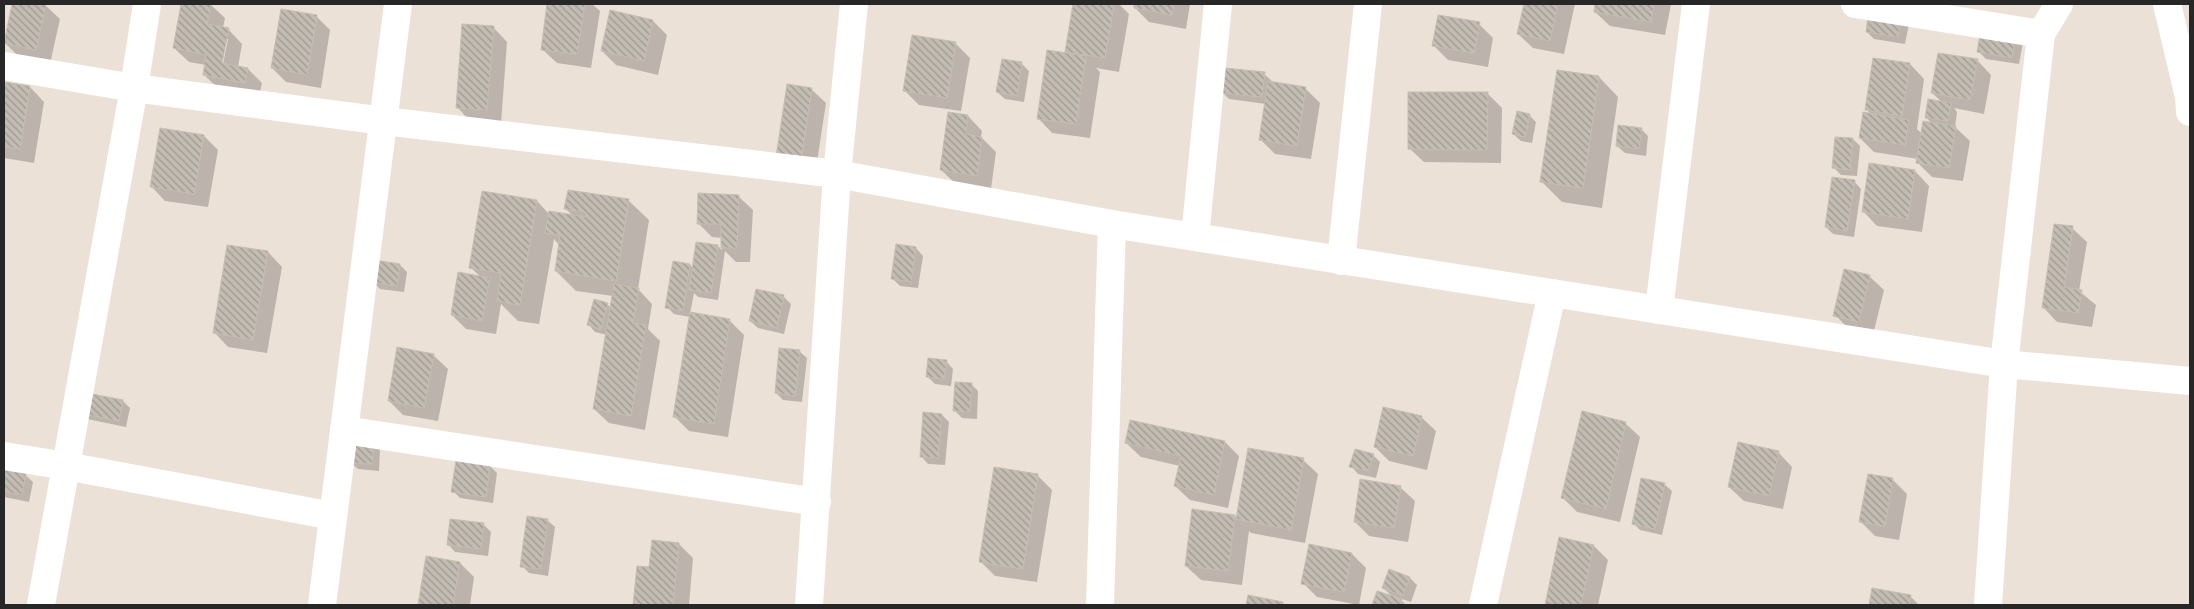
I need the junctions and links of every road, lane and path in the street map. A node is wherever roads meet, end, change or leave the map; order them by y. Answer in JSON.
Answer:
{"nodes":[{"id":1,"x":146,"y":4,"type":"edge"},
{"id":2,"x":398,"y":4,"type":"edge"},
{"id":3,"x":854,"y":4,"type":"edge"},
{"id":4,"x":1218,"y":4,"type":"edge"},
{"id":5,"x":1368,"y":4,"type":"edge"},
{"id":6,"x":1696,"y":4,"type":"edge"},
{"id":7,"x":1855,"y":4,"type":"edge"},
{"id":8,"x":2059,"y":4,"type":"edge"},
{"id":9,"x":2167,"y":4,"type":"edge"},
{"id":10,"x":2041,"y":34,"type":"junction"},
{"id":11,"x":4,"y":66,"type":"edge"},
{"id":12,"x":134,"y":88,"type":"junction"},
{"id":13,"x":2190,"y":112,"type":"edge"},
{"id":14,"x":384,"y":121,"type":"junction"},
{"id":15,"x":837,"y":174,"type":"junction"},
{"id":16,"x":1112,"y":224,"type":"junction"},
{"id":17,"x":1196,"y":237,"type":"junction"},
{"id":18,"x":1341,"y":261,"type":"junction"},
{"id":19,"x":1552,"y":293,"type":"junction"},
{"id":20,"x":1659,"y":310,"type":"junction"},
{"id":21,"x":2004,"y":364,"type":"junction"},
{"id":22,"x":2190,"y":381,"type":"edge"},
{"id":23,"x":344,"y":430,"type":"junction"},
{"id":24,"x":4,"y":456,"type":"edge"},
{"id":25,"x":66,"y":466,"type":"junction"},
{"id":26,"x":817,"y":502,"type":"junction"},
{"id":27,"x":333,"y":516,"type":"junction"},
{"id":28,"x":41,"y":605,"type":"edge"},
{"id":29,"x":322,"y":605,"type":"edge"},
{"id":30,"x":809,"y":605,"type":"edge"},
{"id":31,"x":1100,"y":605,"type":"edge"},
{"id":32,"x":1483,"y":605,"type":"edge"},
{"id":33,"x":1988,"y":605,"type":"edge"}],
"edges":[{"from":1,"to":12,"type":"street"},
{"from":2,"to":14,"type":"street"},
{"from":3,"to":15,"type":"street"},
{"from":4,"to":17,"type":"street"},
{"from":5,"to":18,"type":"street"},
{"from":6,"to":20,"type":"street"},
{"from":7,"to":10,"type":"street"},
{"from":8,"to":10,"type":"street"},
{"from":9,"to":13,"type":"street"},
{"from":10,"to":21,"type":"street"},
{"from":11,"to":12,"type":"street"},
{"from":12,"to":14,"type":"street"},
{"from":12,"to":25,"type":"street"},
{"from":14,"to":15,"type":"street"},
{"from":14,"to":23,"type":"street"},
{"from":15,"to":16,"type":"street"},
{"from":15,"to":26,"type":"street"},
{"from":16,"to":17,"type":"street"},
{"from":16,"to":31,"type":"street"},
{"from":17,"to":18,"type":"street"},
{"from":18,"to":19,"type":"street"},
{"from":19,"to":20,"type":"street"},
{"from":19,"to":32,"type":"street"},
{"from":20,"to":21,"type":"street"},
{"from":21,"to":22,"type":"street"},
{"from":21,"to":33,"type":"street"},
{"from":23,"to":26,"type":"street"},
{"from":23,"to":27,"type":"street"},
{"from":24,"to":25,"type":"street"},
{"from":25,"to":27,"type":"street"},
{"from":25,"to":28,"type":"street"},
{"from":26,"to":30,"type":"street"},
{"from":27,"to":29,"type":"street"}]}
